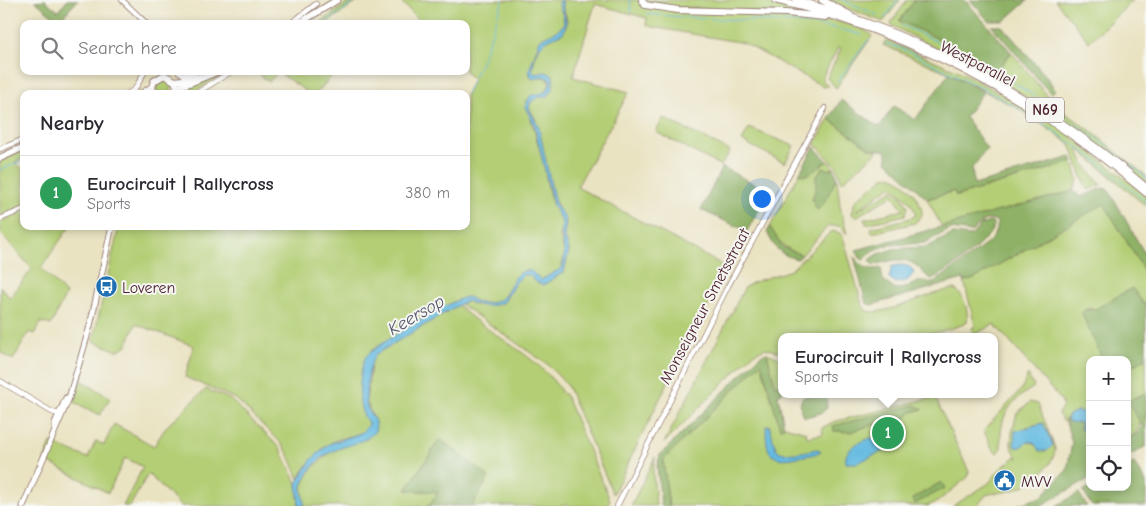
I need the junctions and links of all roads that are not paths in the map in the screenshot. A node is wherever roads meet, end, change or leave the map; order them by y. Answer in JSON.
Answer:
{"nodes":[{"id":1,"x":122,"y":0,"type":"edge"},
{"id":2,"x":330,"y":0,"type":"edge"},
{"id":3,"x":337,"y":0,"type":"edge"},
{"id":4,"x":642,"y":0,"type":"edge"},
{"id":5,"x":775,"y":0,"type":"edge"},
{"id":6,"x":796,"y":0,"type":"edge"},
{"id":7,"x":822,"y":0,"type":"edge"},
{"id":8,"x":319,"y":6,"type":"junction"},
{"id":9,"x":834,"y":16,"type":"junction"},
{"id":10,"x":853,"y":18,"type":"junction"},
{"id":11,"x":143,"y":20,"type":"edge"},
{"id":12,"x":296,"y":20,"type":"edge"},
{"id":13,"x":303,"y":20,"type":"edge"},
{"id":14,"x":881,"y":30,"type":"junction"},
{"id":15,"x":143,"y":75,"type":"edge"},
{"id":16,"x":159,"y":75,"type":"edge"},
{"id":17,"x":168,"y":75,"type":"edge"},
{"id":18,"x":200,"y":75,"type":"edge"},
{"id":19,"x":202,"y":75,"type":"edge"},
{"id":20,"x":226,"y":75,"type":"edge"},
{"id":21,"x":175,"y":81,"type":"junction"},
{"id":22,"x":133,"y":90,"type":"edge"},
{"id":23,"x":153,"y":90,"type":"edge"},
{"id":24,"x":176,"y":90,"type":"edge"},
{"id":25,"x":178,"y":90,"type":"edge"},
{"id":26,"x":201,"y":90,"type":"edge"},
{"id":27,"x":825,"y":108,"type":"dead end"},
{"id":28,"x":20,"y":140,"type":"edge"},
{"id":29,"x":0,"y":149,"type":"edge"},
{"id":30,"x":20,"y":150,"type":"edge"},
{"id":31,"x":0,"y":158,"type":"edge"},
{"id":32,"x":1146,"y":187,"type":"edge"},
{"id":33,"x":1146,"y":193,"type":"edge"},
{"id":34,"x":20,"y":211,"type":"edge"},
{"id":35,"x":0,"y":220,"type":"edge"},
{"id":36,"x":111,"y":230,"type":"edge"},
{"id":37,"x":0,"y":381,"type":"edge"},
{"id":38,"x":61,"y":414,"type":"junction"},
{"id":39,"x":24,"y":506,"type":"edge"},
{"id":40,"x":616,"y":506,"type":"edge"}],
"edges":[{"from":1,"to":11,"type":"street"},
{"from":2,"to":8,"type":"main road"},
{"from":3,"to":8,"type":"main road"},
{"from":4,"to":9,"type":"main road","number":"N69"},
{"from":5,"to":9,"type":"main road","name":"Westparallel","number":"N69"},
{"from":6,"to":10,"type":"main road","name":"Westparallel","number":"N69"},
{"from":7,"to":10,"type":"main road","number":"N69"},
{"from":8,"to":12,"type":"street"},
{"from":8,"to":13,"type":"main road"},
{"from":9,"to":14,"type":"main road","name":"Westparallel","number":"N69"},
{"from":10,"to":14,"type":"main road","name":"Westparallel","number":"N69"},
{"from":14,"to":32,"type":"main road","name":"Westparallel","number":"N69"},
{"from":14,"to":33,"type":"main road","name":"Westparallel","number":"N69"},
{"from":15,"to":22,"type":"street"},
{"from":16,"to":23,"type":"main road"},
{"from":17,"to":21,"type":"main road"},
{"from":18,"to":21,"type":"main road"},
{"from":19,"to":25,"type":"main road"},
{"from":20,"to":26,"type":"street"},
{"from":21,"to":24,"type":"main road"},
{"from":27,"to":40,"type":"street","name":"Monseigneur Smetsstraat"},
{"from":28,"to":29,"type":"street"},
{"from":30,"to":31,"type":"main road"},
{"from":34,"to":35,"type":"street"},
{"from":36,"to":38,"type":"street"},
{"from":37,"to":38,"type":"street"},
{"from":38,"to":39,"type":"street"}]}
